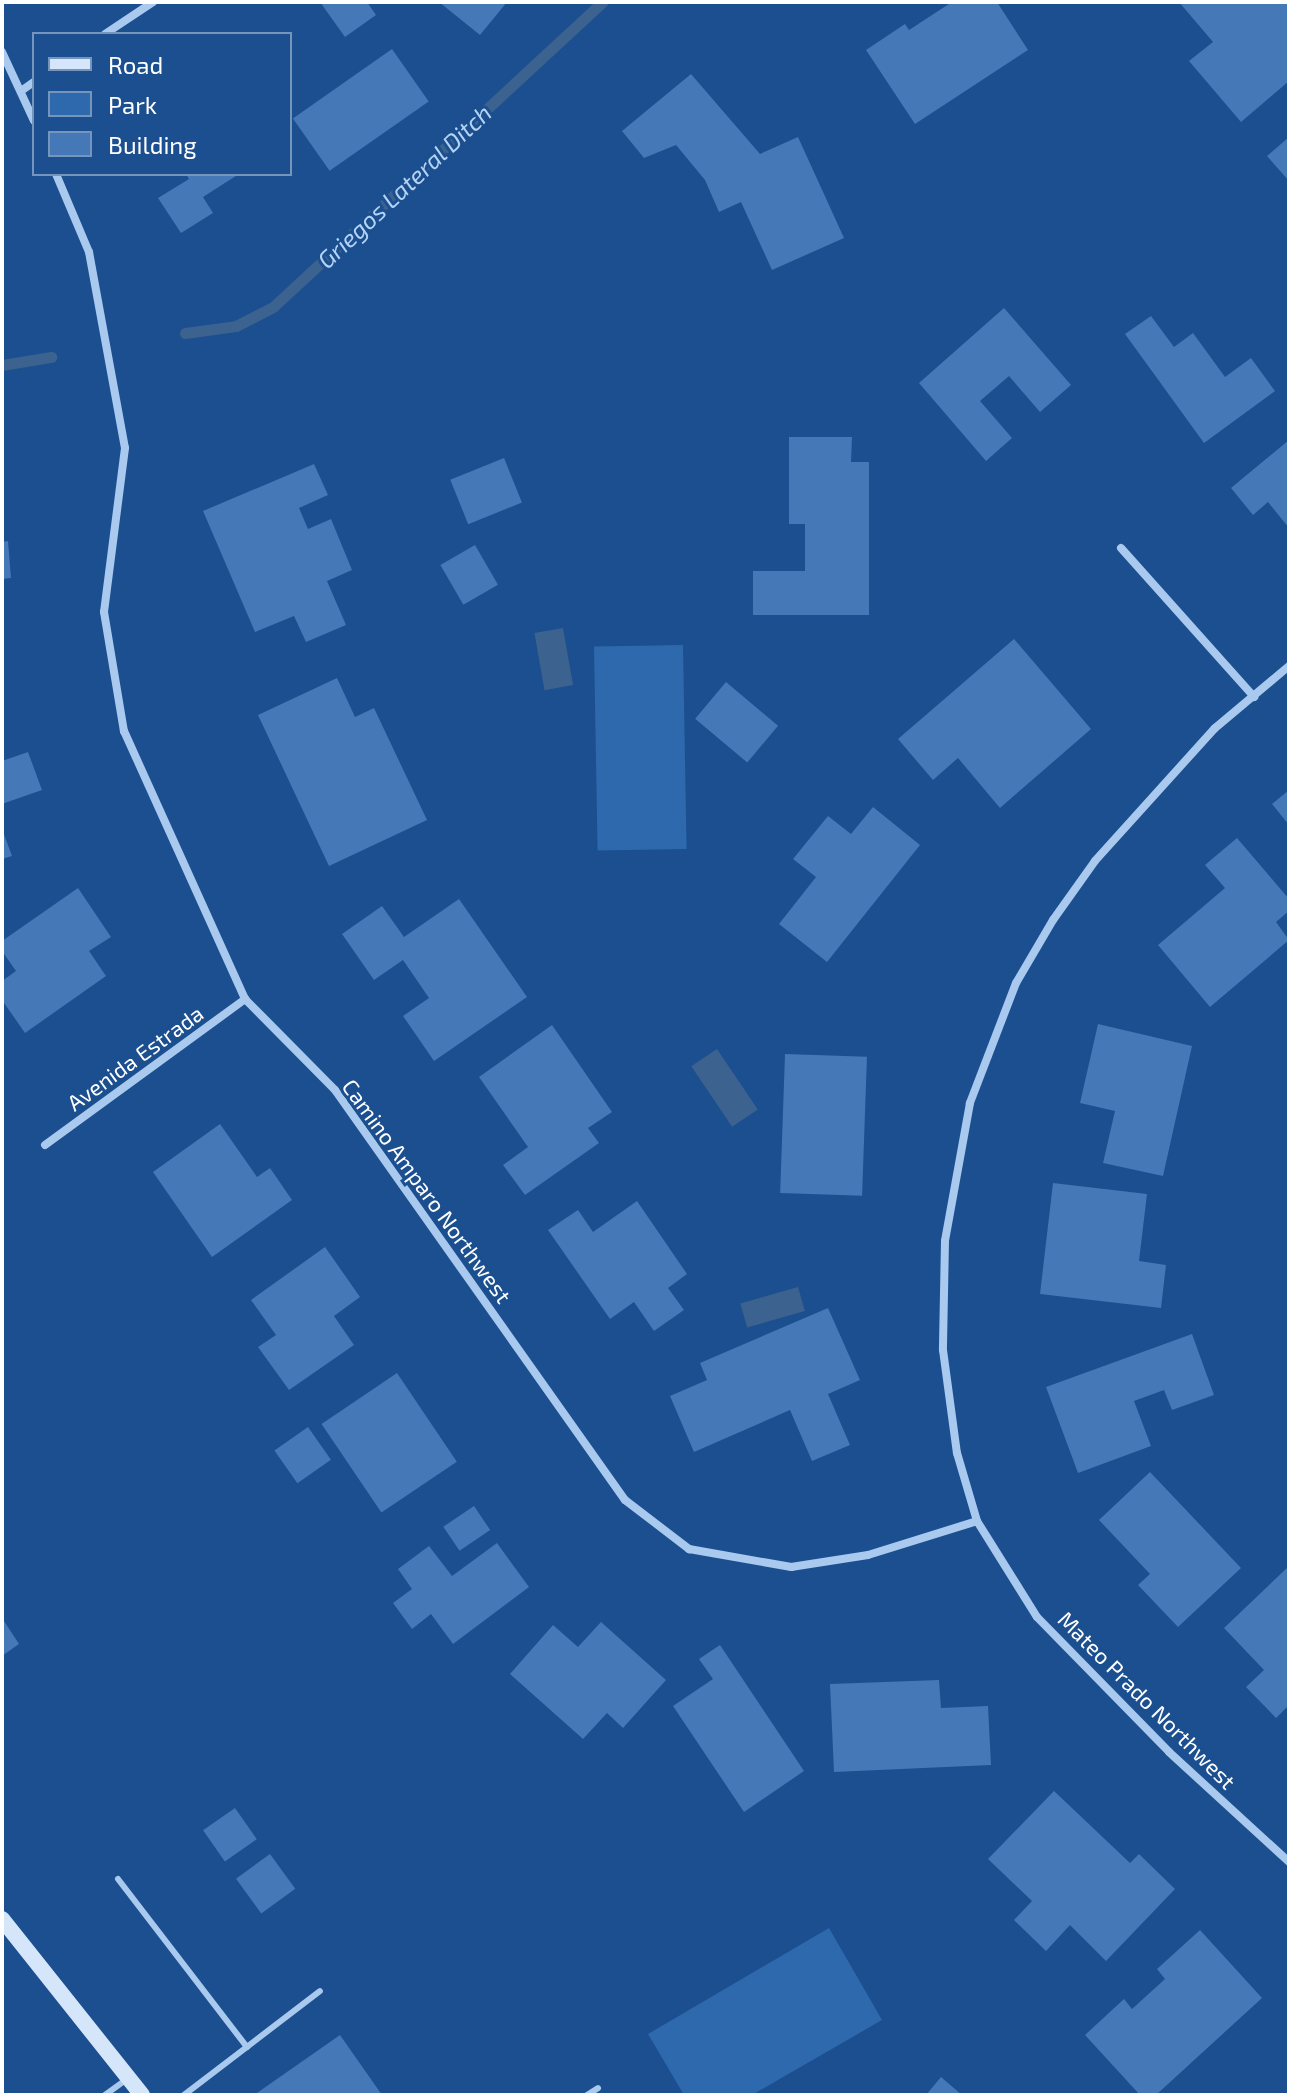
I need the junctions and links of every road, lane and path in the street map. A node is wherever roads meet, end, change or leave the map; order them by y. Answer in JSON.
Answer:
{"nodes":[{"id":1,"x":153,"y":2,"type":"edge"},
{"id":2,"x":108,"y":32,"type":"edge"},
{"id":3,"x":2,"y":52,"type":"edge"},
{"id":4,"x":32,"y":83,"type":"edge"},
{"id":5,"x":21,"y":91,"type":"junction"},
{"id":6,"x":32,"y":116,"type":"edge"},
{"id":7,"x":57,"y":176,"type":"edge"},
{"id":8,"x":1121,"y":548,"type":"dead end"},
{"id":9,"x":1289,"y":666,"type":"edge"},
{"id":10,"x":1254,"y":697,"type":"junction"},
{"id":11,"x":245,"y":999,"type":"junction"},
{"id":12,"x":45,"y":1145,"type":"dead end"},
{"id":13,"x":977,"y":1521,"type":"junction"},
{"id":14,"x":1289,"y":1862,"type":"edge"},
{"id":15,"x":118,"y":1879,"type":"dead end"},
{"id":16,"x":2,"y":1919,"type":"edge"},
{"id":17,"x":320,"y":1991,"type":"dead end"},
{"id":18,"x":247,"y":2047,"type":"junction"},
{"id":19,"x":130,"y":2077,"type":"junction"},
{"id":20,"x":598,"y":2088,"type":"dead end"},
{"id":21,"x":105,"y":2095,"type":"edge"},
{"id":22,"x":142,"y":2095,"type":"edge"},
{"id":23,"x":184,"y":2095,"type":"edge"},
{"id":24,"x":587,"y":2095,"type":"edge"}],
"edges":[{"from":1,"to":2,"type":"street"},
{"from":3,"to":5,"type":"street"},
{"from":4,"to":5,"type":"street"},
{"from":5,"to":6,"type":"street"},
{"from":7,"to":11,"type":"street","name":"Camino Amparo Northwest"},
{"from":8,"to":10,"type":"street"},
{"from":9,"to":10,"type":"street","name":"Mateo Prado Northwest"},
{"from":10,"to":13,"type":"street","name":"Mateo Prado Northwest"},
{"from":11,"to":12,"type":"street","name":"Avenida Estrada"},
{"from":11,"to":13,"type":"street","name":"Camino Amparo Northwest"},
{"from":13,"to":14,"type":"street","name":"Mateo Prado Northwest"},
{"from":15,"to":18,"type":"lane"},
{"from":16,"to":19,"type":"main road"},
{"from":17,"to":18,"type":"lane"},
{"from":18,"to":23,"type":"lane"},
{"from":19,"to":21,"type":"lane"},
{"from":19,"to":22,"type":"main road"},
{"from":20,"to":24,"type":"lane"}]}
